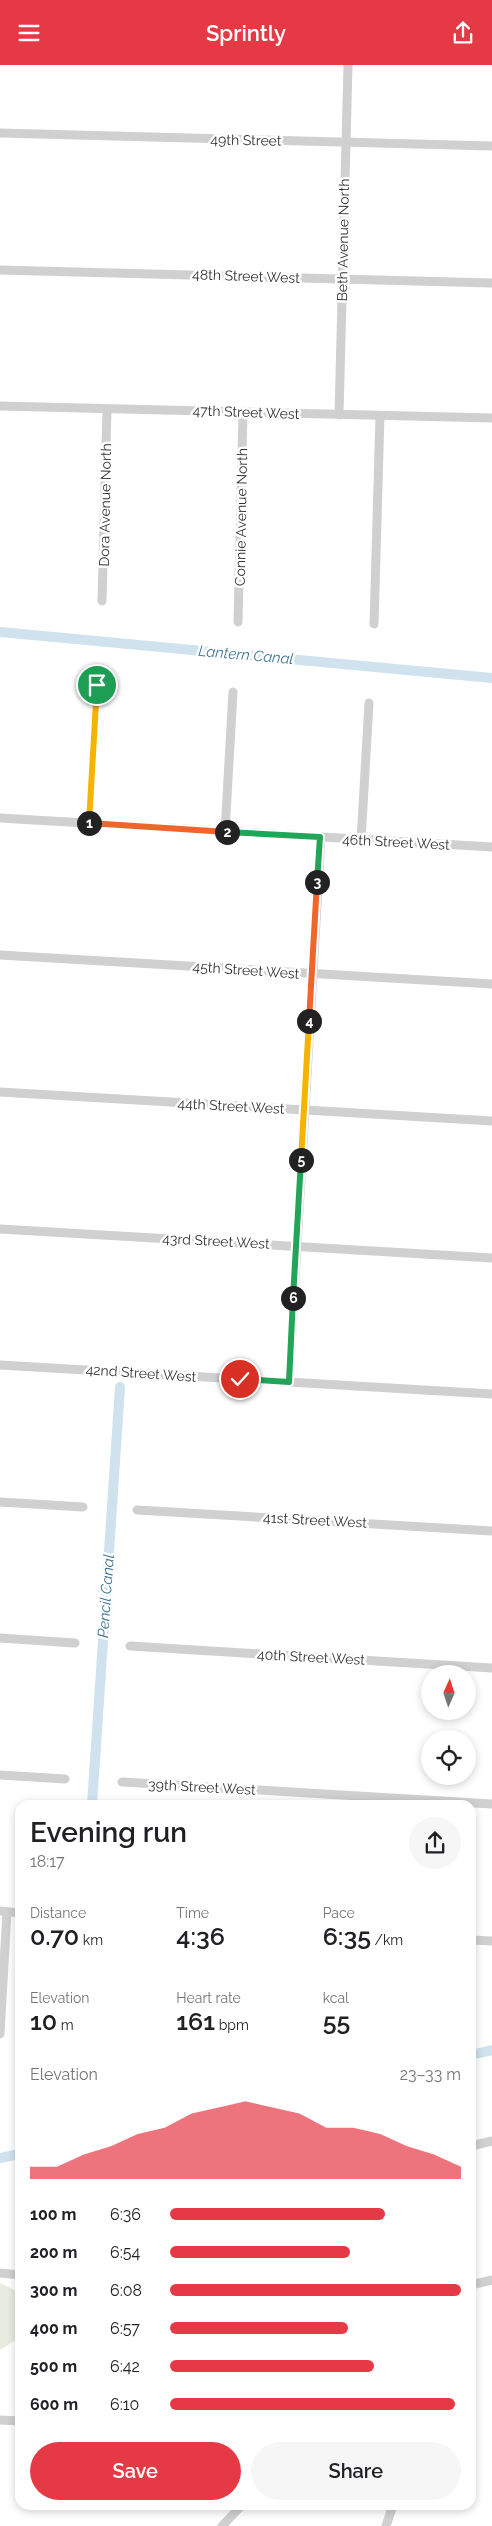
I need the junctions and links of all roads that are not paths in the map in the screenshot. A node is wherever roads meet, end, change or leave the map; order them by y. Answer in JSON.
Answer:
{"nodes":[{"id":1,"x":348,"y":65,"type":"edge"},
{"id":2,"x":0,"y":133,"type":"edge"},
{"id":3,"x":345,"y":142,"type":"junction"},
{"id":4,"x":492,"y":146,"type":"edge"},
{"id":5,"x":0,"y":270,"type":"edge"},
{"id":6,"x":342,"y":279,"type":"junction"},
{"id":7,"x":492,"y":283,"type":"edge"},
{"id":8,"x":0,"y":406,"type":"edge"},
{"id":9,"x":107,"y":409,"type":"junction"},
{"id":10,"x":243,"y":412,"type":"junction"},
{"id":11,"x":339,"y":415,"type":"junction"},
{"id":12,"x":380,"y":416,"type":"junction"},
{"id":13,"x":492,"y":419,"type":"edge"},
{"id":14,"x":102,"y":601,"type":"dead end"},
{"id":15,"x":238,"y":622,"type":"dead end"},
{"id":16,"x":374,"y":624,"type":"dead end"},
{"id":17,"x":97,"y":685,"type":"dead end"},
{"id":18,"x":233,"y":692,"type":"dead end"},
{"id":19,"x":369,"y":703,"type":"dead end"},
{"id":20,"x":0,"y":818,"type":"edge"},
{"id":21,"x":89,"y":824,"type":"junction"},
{"id":22,"x":225,"y":832,"type":"junction"},
{"id":23,"x":320,"y":837,"type":"junction"},
{"id":24,"x":361,"y":840,"type":"junction"},
{"id":25,"x":492,"y":847,"type":"edge"},
{"id":26,"x":0,"y":955,"type":"edge"},
{"id":27,"x":312,"y":974,"type":"junction"},
{"id":28,"x":492,"y":985,"type":"edge"},
{"id":29,"x":0,"y":1092,"type":"edge"},
{"id":30,"x":304,"y":1110,"type":"junction"},
{"id":31,"x":492,"y":1121,"type":"edge"},
{"id":32,"x":0,"y":1229,"type":"edge"},
{"id":33,"x":296,"y":1246,"type":"junction"},
{"id":34,"x":492,"y":1258,"type":"edge"},
{"id":35,"x":0,"y":1365,"type":"edge"},
{"id":36,"x":289,"y":1382,"type":"junction"},
{"id":37,"x":492,"y":1394,"type":"edge"},
{"id":38,"x":0,"y":1502,"type":"edge"},
{"id":39,"x":83,"y":1507,"type":"dead end"},
{"id":40,"x":137,"y":1510,"type":"dead end"},
{"id":41,"x":492,"y":1531,"type":"edge"},
{"id":42,"x":0,"y":1638,"type":"edge"},
{"id":43,"x":75,"y":1643,"type":"dead end"},
{"id":44,"x":130,"y":1646,"type":"dead end"},
{"id":45,"x":492,"y":1668,"type":"edge"},
{"id":46,"x":0,"y":1775,"type":"edge"},
{"id":47,"x":66,"y":1779,"type":"dead end"},
{"id":48,"x":122,"y":1782,"type":"dead end"},
{"id":49,"x":425,"y":1800,"type":"edge"},
{"id":50,"x":476,"y":1803,"type":"edge"},
{"id":51,"x":492,"y":1804,"type":"edge"},
{"id":52,"x":4,"y":1912,"type":"edge"},
{"id":53,"x":476,"y":1940,"type":"edge"},
{"id":54,"x":492,"y":1941,"type":"edge"},
{"id":55,"x":0,"y":2034,"type":"edge"},
{"id":56,"x":492,"y":2141,"type":"edge"},
{"id":57,"x":476,"y":2145,"type":"edge"},
{"id":58,"x":0,"y":2273,"type":"edge"},
{"id":59,"x":15,"y":2274,"type":"edge"},
{"id":60,"x":492,"y":2280,"type":"edge"},
{"id":61,"x":476,"y":2284,"type":"edge"},
{"id":62,"x":0,"y":2420,"type":"edge"},
{"id":63,"x":15,"y":2421,"type":"edge"},
{"id":64,"x":237,"y":2510,"type":"edge"},
{"id":65,"x":391,"y":2510,"type":"edge"},
{"id":66,"x":222,"y":2526,"type":"edge"},
{"id":67,"x":386,"y":2526,"type":"edge"}],
"edges":[{"from":1,"to":3,"type":"street","name":"Beth Avenue North"},
{"from":2,"to":3,"type":"street","name":"49th Street"},
{"from":3,"to":4,"type":"street","name":"49th Street"},
{"from":3,"to":6,"type":"street","name":"Beth Avenue North"},
{"from":5,"to":6,"type":"street","name":"48th Street West"},
{"from":6,"to":7,"type":"street","name":"48th Street West"},
{"from":6,"to":11,"type":"street","name":"Beth Avenue North"},
{"from":8,"to":9,"type":"street","name":"47th Street West"},
{"from":9,"to":10,"type":"street","name":"47th Street West"},
{"from":9,"to":14,"type":"street","name":"Dora Avenue North"},
{"from":10,"to":11,"type":"street","name":"47th Street West"},
{"from":10,"to":15,"type":"street","name":"Connie Avenue North"},
{"from":11,"to":12,"type":"street","name":"47th Street West"},
{"from":12,"to":13,"type":"street","name":"47th Street West"},
{"from":12,"to":16,"type":"street"},
{"from":17,"to":21,"type":"street"},
{"from":18,"to":22,"type":"street"},
{"from":19,"to":24,"type":"street"},
{"from":20,"to":21,"type":"street","name":"46th Street West"},
{"from":21,"to":22,"type":"street","name":"46th Street West"},
{"from":22,"to":23,"type":"street","name":"46th Street West"},
{"from":23,"to":24,"type":"street","name":"46th Street West"},
{"from":23,"to":27,"type":"street"},
{"from":24,"to":25,"type":"street","name":"46th Street West"},
{"from":26,"to":27,"type":"street","name":"45th Street West"},
{"from":27,"to":28,"type":"street","name":"45th Street West"},
{"from":27,"to":30,"type":"street"},
{"from":29,"to":30,"type":"street","name":"44th Street West"},
{"from":30,"to":31,"type":"street","name":"44th Street West"},
{"from":30,"to":33,"type":"street"},
{"from":32,"to":33,"type":"street","name":"43rd Street West"},
{"from":33,"to":34,"type":"street","name":"43rd Street West"},
{"from":33,"to":36,"type":"street"},
{"from":35,"to":36,"type":"street","name":"42nd Street West"},
{"from":36,"to":37,"type":"street","name":"42nd Street West"},
{"from":38,"to":39,"type":"street"},
{"from":40,"to":41,"type":"street","name":"41st Street West"},
{"from":42,"to":43,"type":"street"},
{"from":44,"to":45,"type":"street","name":"40th Street West"},
{"from":46,"to":47,"type":"street"},
{"from":48,"to":49,"type":"street","name":"39th Street West"},
{"from":50,"to":51,"type":"street","name":"39th Street West"},
{"from":52,"to":55,"type":"street"},
{"from":53,"to":54,"type":"street"},
{"from":56,"to":57,"type":"street"},
{"from":58,"to":59,"type":"street"},
{"from":60,"to":61,"type":"street"},
{"from":62,"to":63,"type":"street"},
{"from":64,"to":66,"type":"street"},
{"from":65,"to":67,"type":"street"}]}
